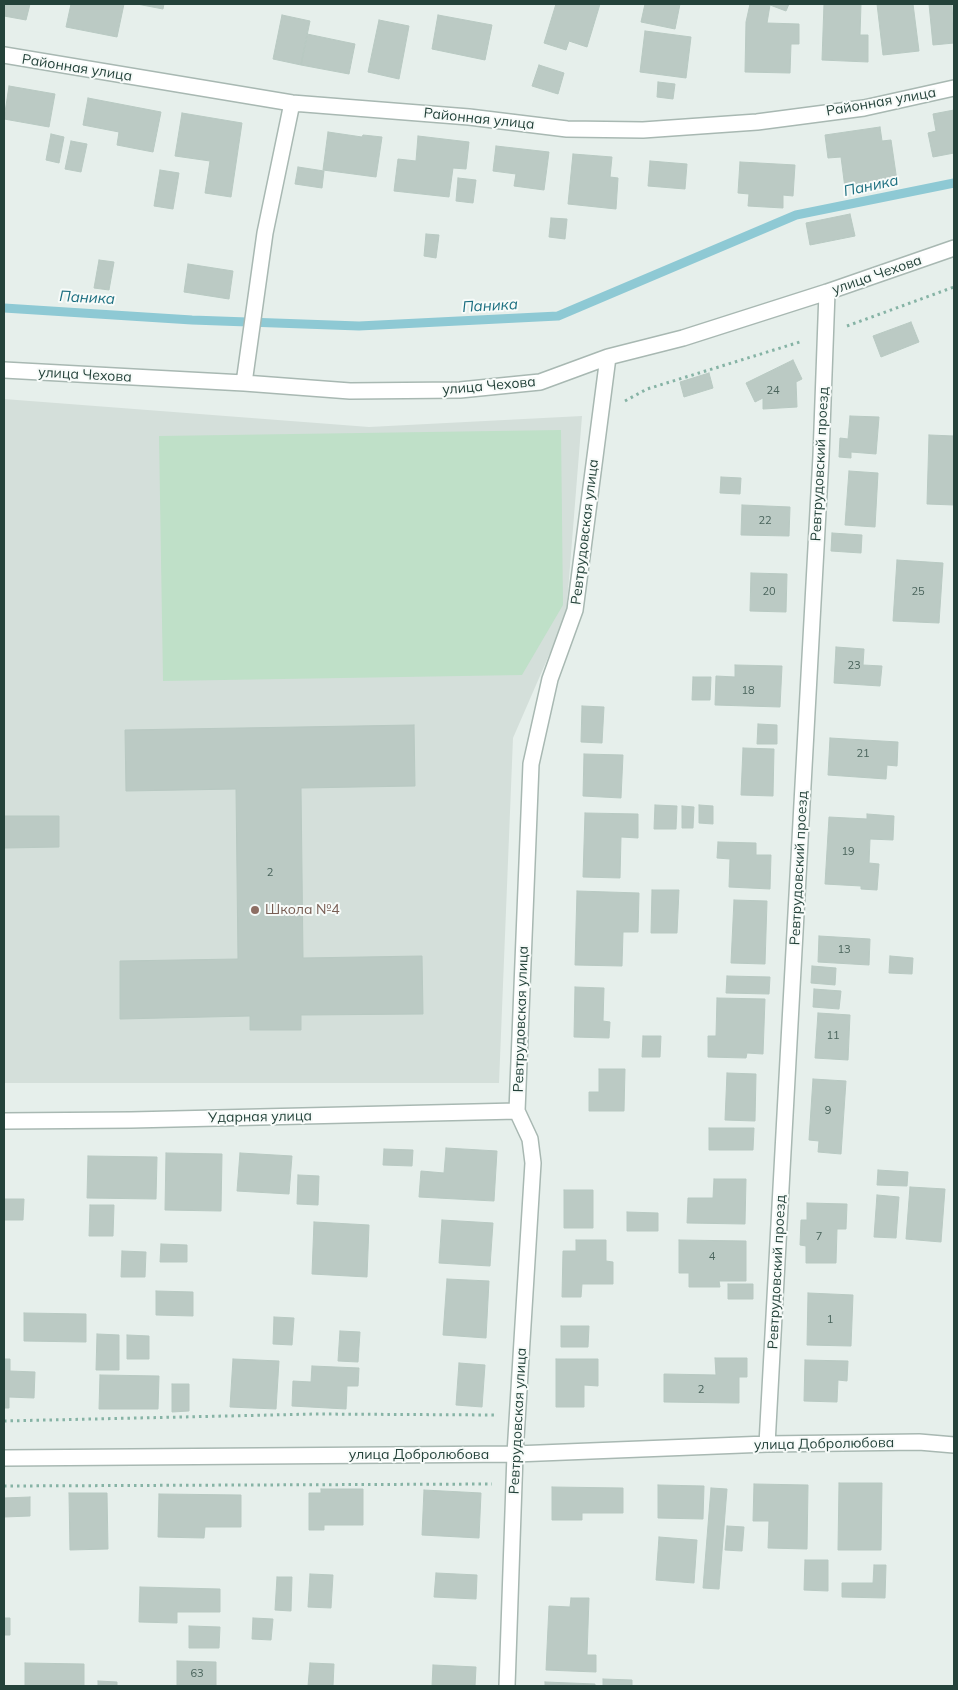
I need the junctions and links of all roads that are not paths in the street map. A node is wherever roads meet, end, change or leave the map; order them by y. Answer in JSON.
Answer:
{"nodes":[{"id":1,"x":4,"y":56,"type":"edge"},
{"id":2,"x":954,"y":88,"type":"edge"},
{"id":3,"x":292,"y":103,"type":"junction"},
{"id":4,"x":954,"y":248,"type":"edge"},
{"id":5,"x":827,"y":292,"type":"junction"},
{"id":6,"x":608,"y":357,"type":"junction"},
{"id":7,"x":4,"y":370,"type":"edge"},
{"id":8,"x":244,"y":383,"type":"junction"},
{"id":9,"x":517,"y":1111,"type":"junction"},
{"id":10,"x":4,"y":1121,"type":"edge"},
{"id":11,"x":767,"y":1444,"type":"junction"},
{"id":12,"x":954,"y":1445,"type":"edge"},
{"id":13,"x":515,"y":1454,"type":"junction"},
{"id":14,"x":4,"y":1458,"type":"edge"},
{"id":15,"x":508,"y":1686,"type":"edge"}],
"edges":[{"from":1,"to":3,"type":"street","name":"Районная улица"},
{"from":2,"to":3,"type":"street","name":"Районная улица"},
{"from":3,"to":8,"type":"street"},
{"from":4,"to":5,"type":"street","name":"улица Чехова"},
{"from":5,"to":6,"type":"street","name":"улица Чехова"},
{"from":5,"to":11,"type":"street","name":"Ревтрудовский проезд"},
{"from":6,"to":8,"type":"street","name":"улица Чехова"},
{"from":6,"to":9,"type":"street","name":"Ревтрудовская улица"},
{"from":7,"to":8,"type":"street","name":"улица Чехова"},
{"from":9,"to":10,"type":"street","name":"Ударная улица"},
{"from":9,"to":13,"type":"street","name":"Ревтрудовская улица"},
{"from":11,"to":12,"type":"street","name":"улица Добролюбова"},
{"from":11,"to":13,"type":"street","name":"улица Добролюбова"},
{"from":13,"to":14,"type":"street","name":"улица Добролюбова"},
{"from":13,"to":15,"type":"street","name":"Ревтрудовская улица"}]}
